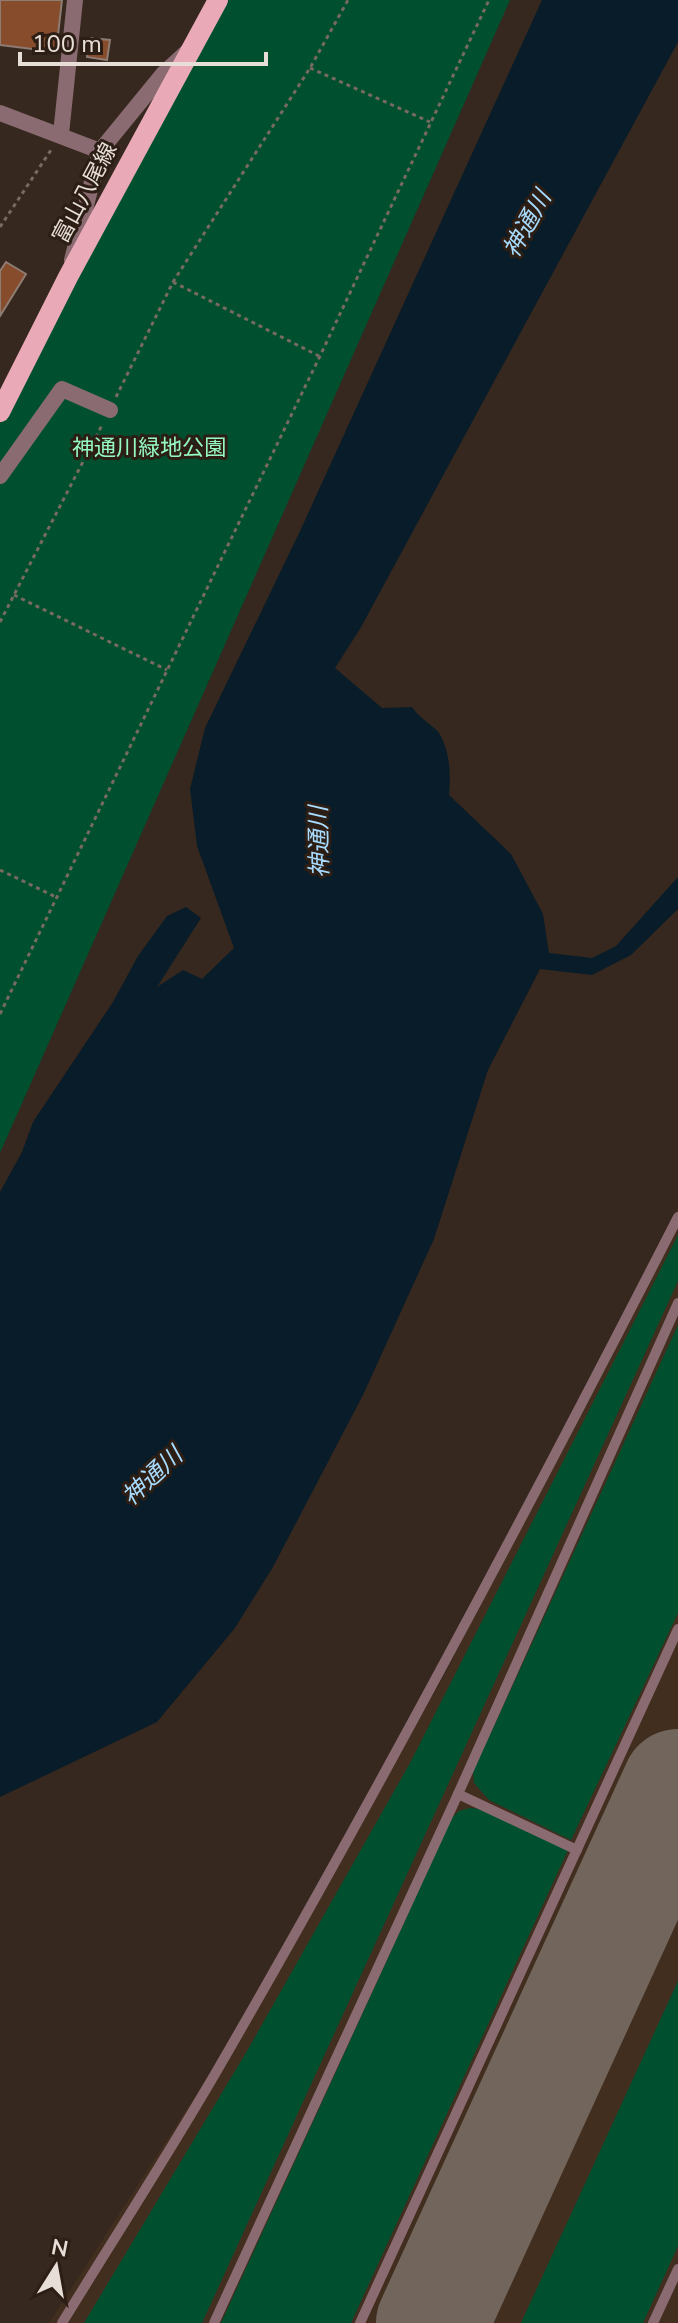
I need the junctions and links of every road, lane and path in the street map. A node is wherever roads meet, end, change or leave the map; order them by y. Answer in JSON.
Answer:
{"nodes":[{"id":1,"x":75,"y":0,"type":"edge"},
{"id":2,"x":218,"y":0,"type":"edge"},
{"id":3,"x":348,"y":0,"type":"edge"},
{"id":4,"x":489,"y":0,"type":"edge"},
{"id":5,"x":190,"y":50,"type":"junction"},
{"id":6,"x":310,"y":68,"type":"junction"},
{"id":7,"x":0,"y":113,"type":"edge"},
{"id":8,"x":430,"y":122,"type":"junction"},
{"id":9,"x":61,"y":134,"type":"junction"},
{"id":10,"x":100,"y":151,"type":"junction"},
{"id":11,"x":0,"y":227,"type":"edge"},
{"id":12,"x":68,"y":277,"type":"junction"},
{"id":13,"x":173,"y":282,"type":"junction"},
{"id":14,"x":320,"y":356,"type":"junction"},
{"id":15,"x":110,"y":410,"type":"junction"},
{"id":16,"x":0,"y":412,"type":"edge"},
{"id":17,"x":0,"y":476,"type":"edge"},
{"id":18,"x":14,"y":595,"type":"junction"},
{"id":19,"x":0,"y":622,"type":"edge"},
{"id":20,"x":167,"y":670,"type":"junction"},
{"id":21,"x":0,"y":870,"type":"edge"},
{"id":22,"x":58,"y":898,"type":"junction"},
{"id":23,"x":0,"y":1014,"type":"edge"},
{"id":24,"x":678,"y":1217,"type":"edge"},
{"id":25,"x":678,"y":1303,"type":"edge"},
{"id":26,"x":678,"y":1629,"type":"edge"},
{"id":27,"x":458,"y":1794,"type":"junction"},
{"id":28,"x":577,"y":1850,"type":"junction"},
{"id":29,"x":678,"y":2269,"type":"edge"},
{"id":30,"x":62,"y":2323,"type":"edge"},
{"id":31,"x":214,"y":2323,"type":"edge"},
{"id":32,"x":360,"y":2323,"type":"edge"},
{"id":33,"x":653,"y":2323,"type":"edge"}],
"edges":[{"from":1,"to":9,"type":"street"},
{"from":2,"to":5,"type":"main road","name":"富山八尾線"},
{"from":3,"to":6,"type":"path"},
{"from":4,"to":8,"type":"path"},
{"from":5,"to":10,"type":"street"},
{"from":5,"to":12,"type":"main road","name":"富山八尾線"},
{"from":6,"to":8,"type":"path"},
{"from":6,"to":13,"type":"path"},
{"from":7,"to":9,"type":"street"},
{"from":8,"to":14,"type":"path"},
{"from":9,"to":10,"type":"street"},
{"from":9,"to":11,"type":"path"},
{"from":10,"to":12,"type":"street"},
{"from":12,"to":16,"type":"main road","name":"富山八尾線"},
{"from":13,"to":14,"type":"path"},
{"from":13,"to":15,"type":"path"},
{"from":14,"to":20,"type":"path"},
{"from":15,"to":17,"type":"street"},
{"from":15,"to":18,"type":"path"},
{"from":18,"to":19,"type":"path"},
{"from":18,"to":20,"type":"path"},
{"from":20,"to":22,"type":"path"},
{"from":21,"to":22,"type":"path"},
{"from":22,"to":23,"type":"path"},
{"from":24,"to":30,"type":"lane"},
{"from":25,"to":27,"type":"lane"},
{"from":26,"to":28,"type":"lane"},
{"from":27,"to":28,"type":"lane"},
{"from":27,"to":31,"type":"lane"},
{"from":28,"to":32,"type":"lane"},
{"from":29,"to":33,"type":"lane"}]}
